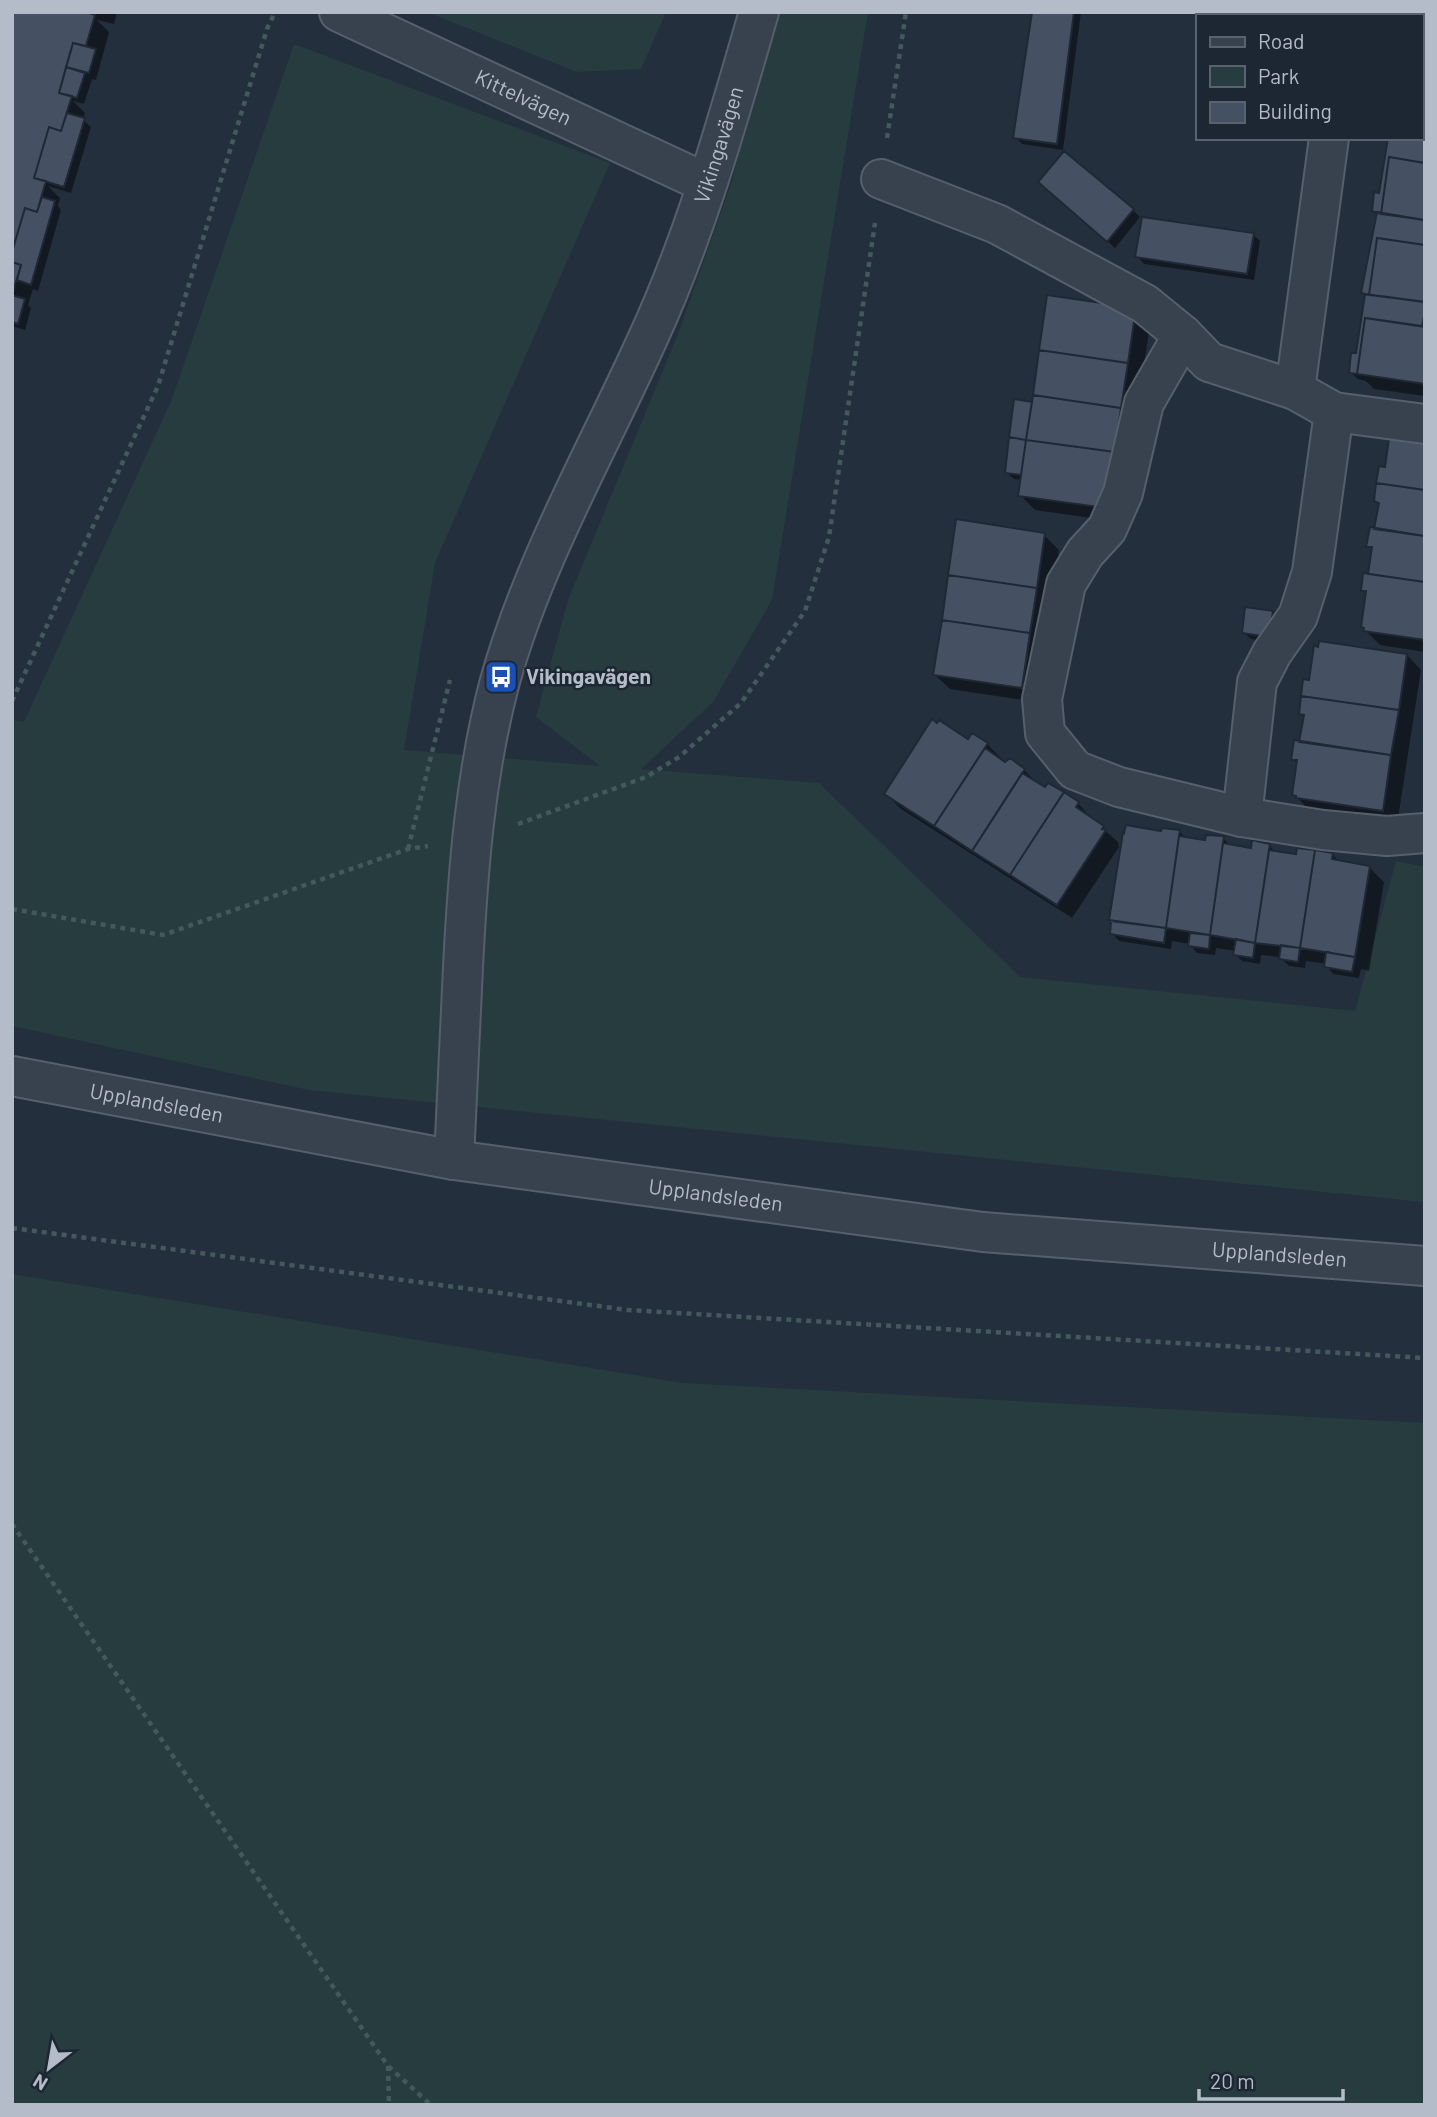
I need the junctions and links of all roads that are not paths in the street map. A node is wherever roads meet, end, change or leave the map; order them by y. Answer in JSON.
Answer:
{"nodes":[{"id":1,"x":339,"y":12,"type":"edge"},
{"id":2,"x":759,"y":12,"type":"edge"},
{"id":3,"x":1329,"y":140,"type":"edge"},
{"id":4,"x":881,"y":179,"type":"road end"},
{"id":5,"x":706,"y":183,"type":"junction"},
{"id":6,"x":1183,"y":335,"type":"junction"},
{"id":7,"x":1294,"y":390,"type":"junction"},
{"id":8,"x":1334,"y":412,"type":"junction"},
{"id":9,"x":1425,"y":425,"type":"edge"},
{"id":10,"x":1242,"y":817,"type":"junction"},
{"id":11,"x":1425,"y":833,"type":"edge"},
{"id":12,"x":12,"y":1076,"type":"edge"},
{"id":13,"x":454,"y":1160,"type":"junction"},
{"id":14,"x":1425,"y":1266,"type":"edge"}],
"edges":[{"from":1,"to":5,"type":"street","name":"Kittelvägen"},
{"from":2,"to":5,"type":"street","name":"Vikingavägen"},
{"from":3,"to":7,"type":"street"},
{"from":4,"to":6,"type":"street"},
{"from":5,"to":13,"type":"street","name":"Vikingavägen"},
{"from":6,"to":7,"type":"street"},
{"from":6,"to":10,"type":"street"},
{"from":7,"to":8,"type":"street"},
{"from":8,"to":9,"type":"street"},
{"from":8,"to":10,"type":"street"},
{"from":10,"to":11,"type":"street"},
{"from":12,"to":13,"type":"street","name":"Upplandsleden"},
{"from":13,"to":14,"type":"street","name":"Upplandsleden"}]}
